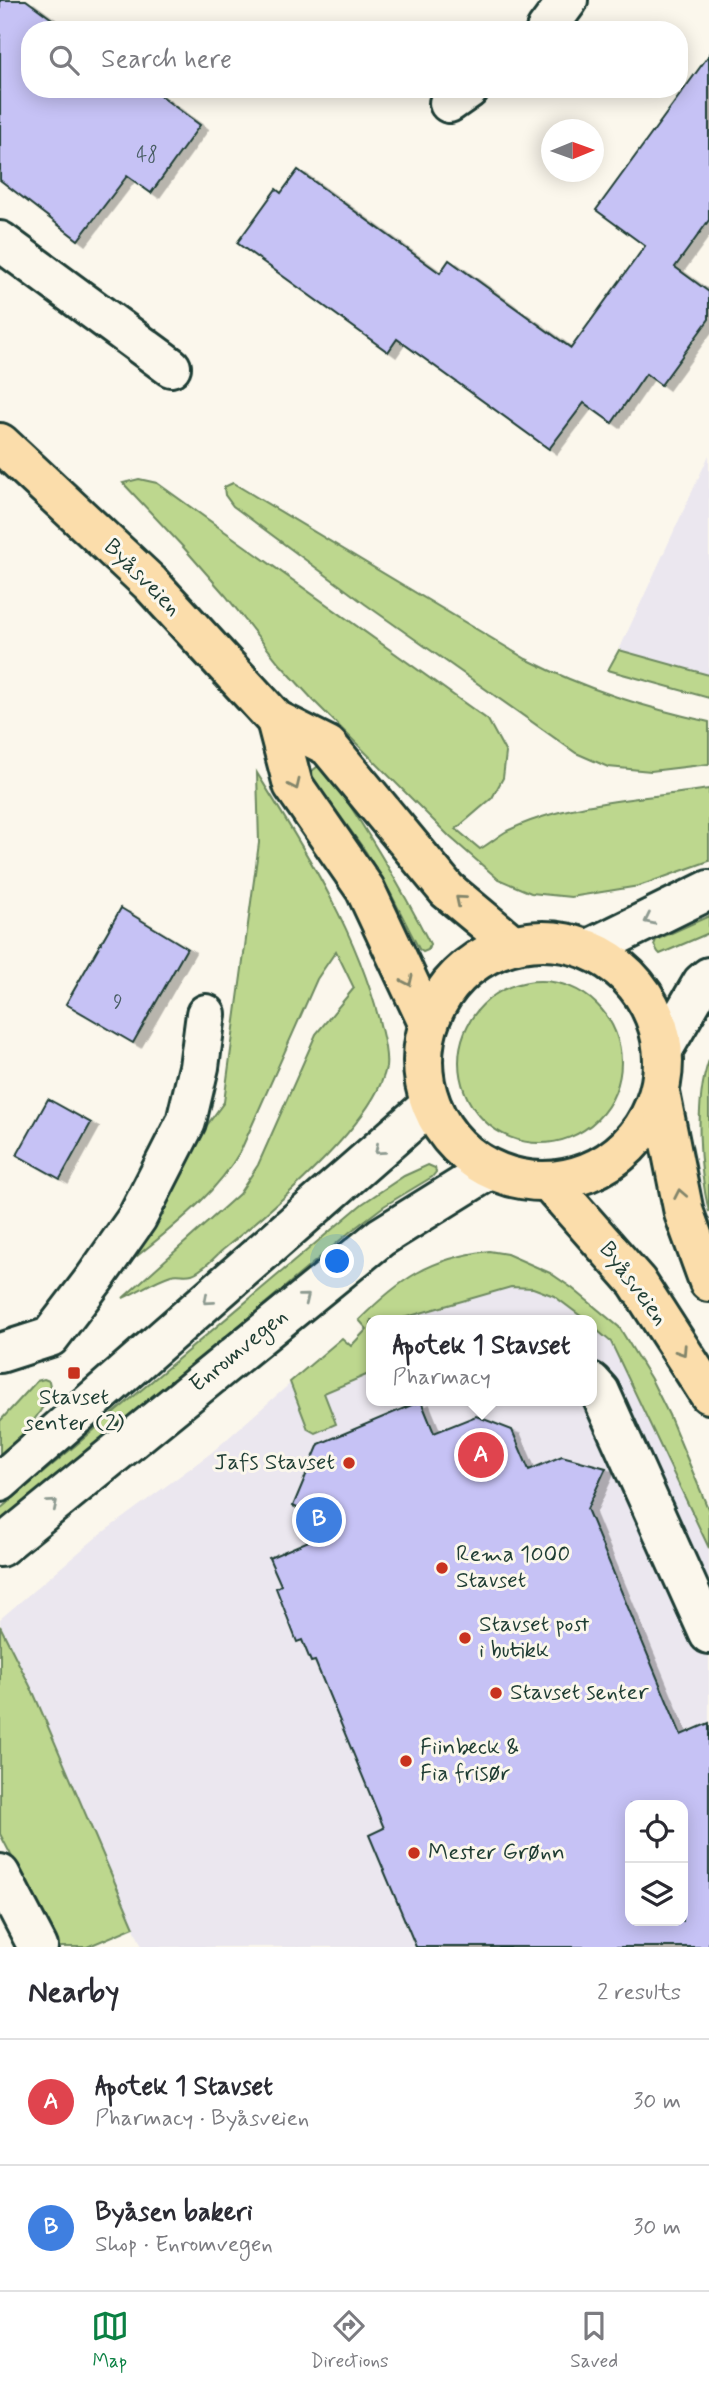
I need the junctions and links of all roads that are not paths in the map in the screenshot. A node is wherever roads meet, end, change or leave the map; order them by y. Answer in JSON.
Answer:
{"nodes":[{"id":1,"x":568,"y":0,"type":"edge"},
{"id":2,"x":553,"y":21,"type":"edge"},
{"id":3,"x":0,"y":241,"type":"edge"},
{"id":4,"x":171,"y":367,"type":"dead end"},
{"id":5,"x":0,"y":443,"type":"edge"},
{"id":6,"x":276,"y":720,"type":"junction"},
{"id":7,"x":709,"y":890,"type":"edge"},
{"id":8,"x":512,"y":944,"type":"junction"},
{"id":9,"x":589,"y":949,"type":"junction"},
{"id":10,"x":709,"y":977,"type":"edge"},
{"id":11,"x":206,"y":1014,"type":"dead end"},
{"id":12,"x":428,"y":1023,"type":"junction"},
{"id":13,"x":663,"y":1048,"type":"junction"},
{"id":14,"x":660,"y":1093,"type":"junction"},
{"id":15,"x":430,"y":1105,"type":"junction"},
{"id":16,"x":489,"y":1170,"type":"junction"},
{"id":17,"x":549,"y":1182,"type":"junction"},
{"id":18,"x":709,"y":1282,"type":"edge"},
{"id":19,"x":0,"y":1353,"type":"edge"},
{"id":20,"x":597,"y":1389,"type":"edge"},
{"id":21,"x":709,"y":1394,"type":"edge"},
{"id":22,"x":0,"y":1482,"type":"edge"},
{"id":23,"x":0,"y":1547,"type":"edge"},
{"id":24,"x":709,"y":1634,"type":"edge"},
{"id":25,"x":0,"y":1874,"type":"edge"},
{"id":26,"x":38,"y":1947,"type":"edge"}],
"edges":[{"from":1,"to":2,"type":"street"},
{"from":3,"to":4,"type":"street"},
{"from":5,"to":6,"type":"main road","name":"Byåsveien"},
{"from":8,"to":6,"type":"main road","name":"Byåsveien","one_way":true},
{"from":6,"to":12,"type":"main road","name":"Byåsveien","one_way":true},
{"from":7,"to":9,"type":"street","one_way":true},
{"from":8,"to":9,"type":"main road"},
{"from":8,"to":12,"type":"main road"},
{"from":9,"to":13,"type":"main road"},
{"from":10,"to":13,"type":"street"},
{"from":11,"to":19,"type":"street"},
{"from":12,"to":15,"type":"main road"},
{"from":13,"to":14,"type":"main road"},
{"from":14,"to":17,"type":"main road"},
{"from":18,"to":14,"type":"main road","one_way":true},
{"from":15,"to":16,"type":"main road"},
{"from":15,"to":22,"type":"street","one_way":true},
{"from":16,"to":17,"type":"main road"},
{"from":23,"to":16,"type":"street","name":"Enromvegen","one_way":true},
{"from":17,"to":21,"type":"main road","name":"Byåsveien","one_way":true},
{"from":20,"to":24,"type":"street"},
{"from":25,"to":26,"type":"street"}]}
